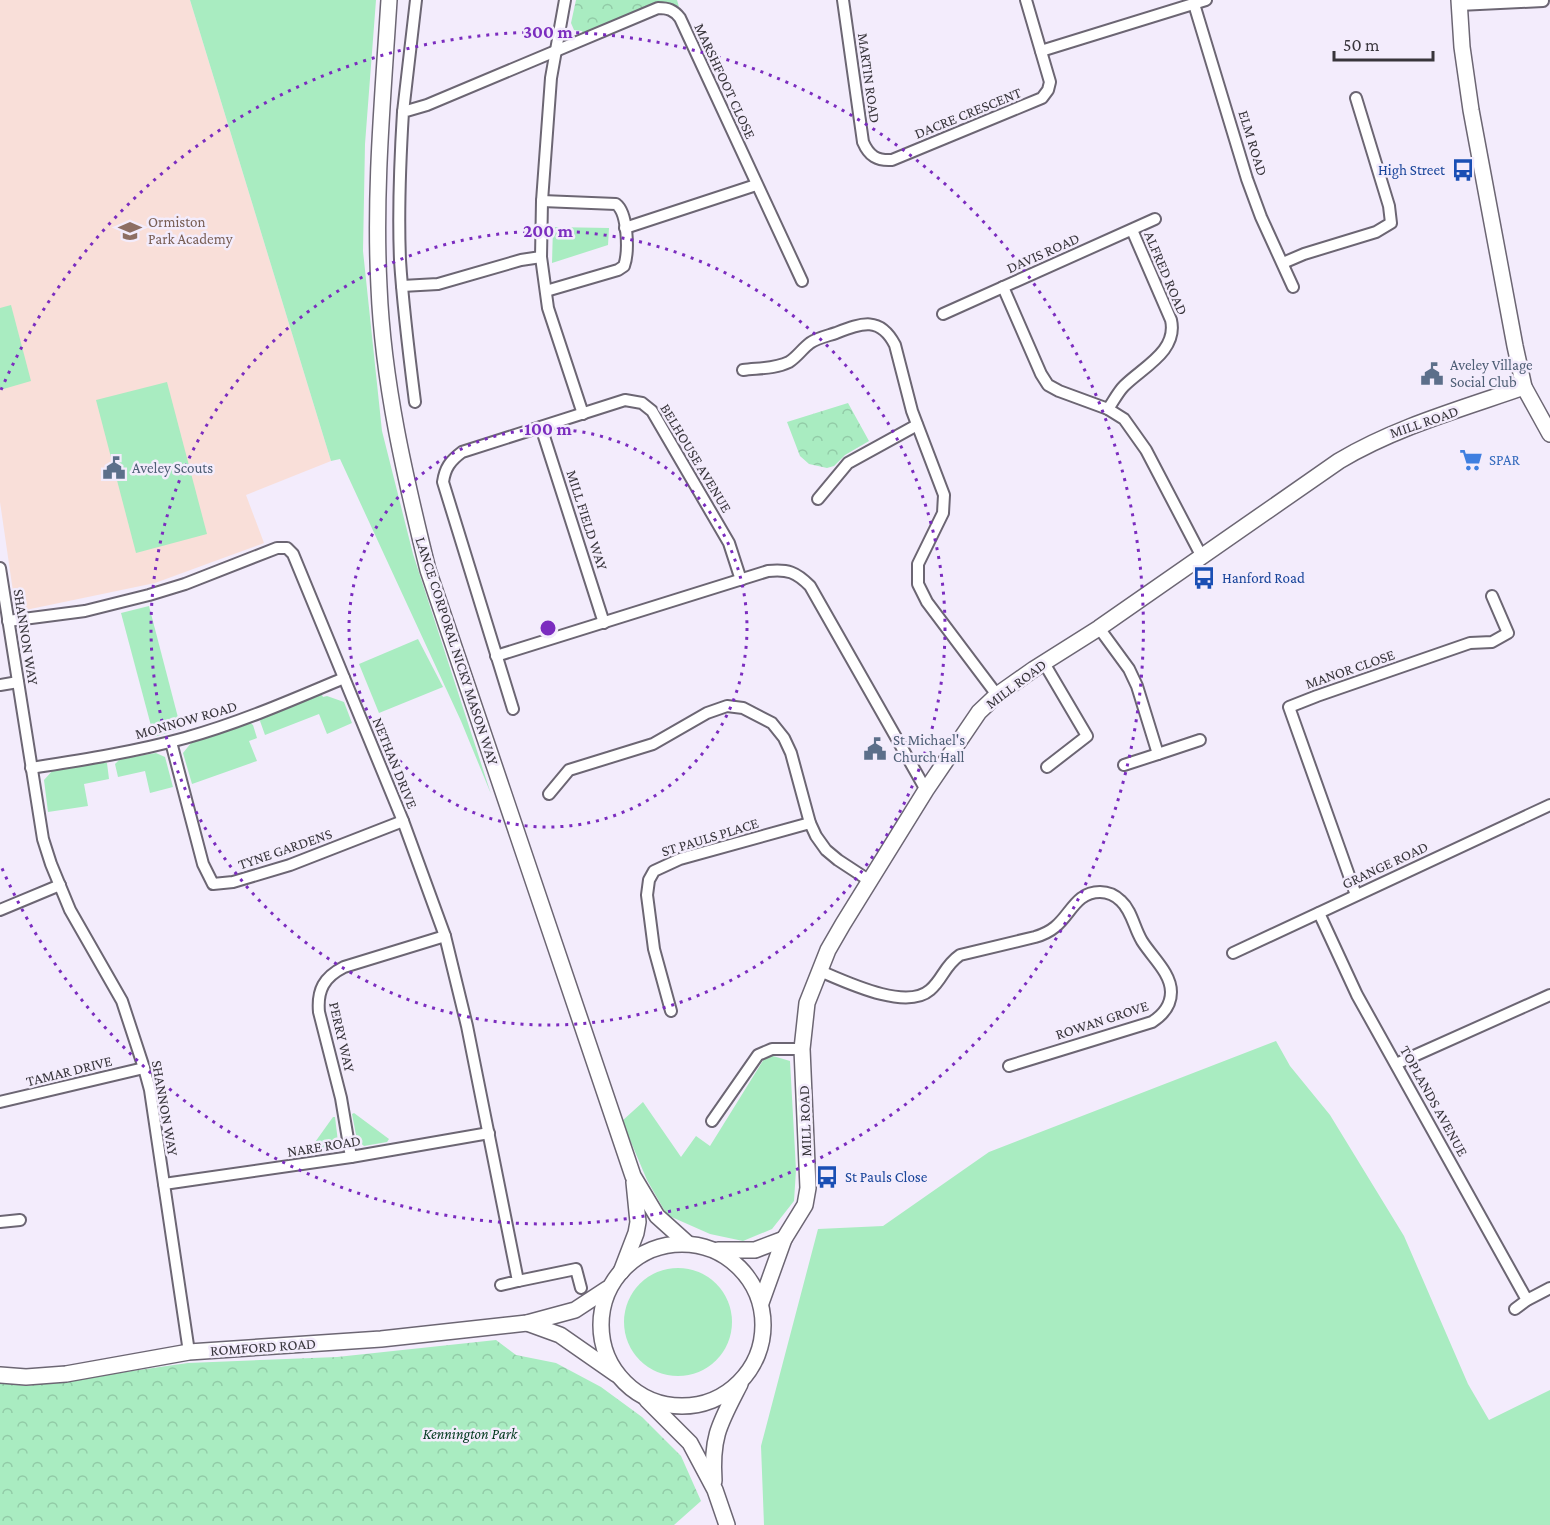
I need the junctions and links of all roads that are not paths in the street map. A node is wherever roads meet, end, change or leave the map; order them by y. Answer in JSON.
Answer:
{"nodes":[{"id":1,"x":389,"y":0,"type":"edge"},
{"id":2,"x":416,"y":0,"type":"edge"},
{"id":3,"x":565,"y":0,"type":"edge"},
{"id":4,"x":843,"y":0,"type":"edge"},
{"id":5,"x":1026,"y":0,"type":"edge"},
{"id":6,"x":1206,"y":0,"type":"edge"},
{"id":7,"x":1543,"y":0,"type":"edge"},
{"id":8,"x":1459,"y":2,"type":"edge"},
{"id":9,"x":1194,"y":4,"type":"junction"},
{"id":10,"x":1041,"y":51,"type":"junction"},
{"id":11,"x":555,"y":52,"type":"junction"},
{"id":12,"x":1356,"y":98,"type":"dead end"},
{"id":13,"x":403,"y":112,"type":"junction"},
{"id":14,"x":874,"y":158,"type":"joint"},
{"id":15,"x":756,"y":185,"type":"junction"},
{"id":16,"x":542,"y":201,"type":"junction"},
{"id":17,"x":1155,"y":219,"type":"dead end"},
{"id":18,"x":625,"y":228,"type":"junction"},
{"id":19,"x":1131,"y":230,"type":"junction"},
{"id":20,"x":541,"y":257,"type":"junction"},
{"id":21,"x":1283,"y":264,"type":"junction"},
{"id":22,"x":802,"y":281,"type":"dead end"},
{"id":23,"x":402,"y":286,"type":"junction"},
{"id":24,"x":1003,"y":287,"type":"junction"},
{"id":25,"x":1293,"y":287,"type":"dead end"},
{"id":26,"x":546,"y":291,"type":"junction"},
{"id":27,"x":943,"y":314,"type":"dead end"},
{"id":28,"x":743,"y":370,"type":"dead end"},
{"id":29,"x":1524,"y":387,"type":"junction"},
{"id":30,"x":415,"y":402,"type":"dead end"},
{"id":31,"x":1107,"y":409,"type":"junction"},
{"id":32,"x":583,"y":414,"type":"junction"},
{"id":33,"x":917,"y":425,"type":"junction"},
{"id":34,"x":541,"y":427,"type":"junction"},
{"id":35,"x":1550,"y":434,"type":"edge"},
{"id":36,"x":818,"y":499,"type":"dead end"},
{"id":37,"x":1202,"y":557,"type":"junction"},
{"id":38,"x":0,"y":568,"type":"edge"},
{"id":39,"x":741,"y":580,"type":"junction"},
{"id":40,"x":1492,"y":596,"type":"dead end"},
{"id":41,"x":8,"y":621,"type":"junction"},
{"id":42,"x":604,"y":622,"type":"junction"},
{"id":43,"x":1099,"y":628,"type":"junction"},
{"id":44,"x":496,"y":656,"type":"junction"},
{"id":45,"x":1044,"y":663,"type":"junction"},
{"id":46,"x":344,"y":678,"type":"junction"},
{"id":47,"x":18,"y":682,"type":"junction"},
{"id":48,"x":0,"y":685,"type":"edge"},
{"id":49,"x":997,"y":696,"type":"junction"},
{"id":50,"x":513,"y":709,"type":"dead end"},
{"id":51,"x":1200,"y":740,"type":"dead end"},
{"id":52,"x":171,"y":742,"type":"junction"},
{"id":53,"x":1158,"y":754,"type":"junction"},
{"id":54,"x":1124,"y":765,"type":"dead end"},
{"id":55,"x":1047,"y":767,"type":"dead end"},
{"id":56,"x":31,"y":768,"type":"junction"},
{"id":57,"x":926,"y":790,"type":"junction"},
{"id":58,"x":549,"y":794,"type":"dead end"},
{"id":59,"x":1550,"y":805,"type":"edge"},
{"id":60,"x":403,"y":821,"type":"junction"},
{"id":61,"x":810,"y":823,"type":"junction"},
{"id":62,"x":870,"y":881,"type":"junction"},
{"id":63,"x":60,"y":885,"type":"junction"},
{"id":64,"x":1356,"y":895,"type":"junction"},
{"id":65,"x":0,"y":910,"type":"edge"},
{"id":66,"x":1319,"y":913,"type":"junction"},
{"id":67,"x":445,"y":936,"type":"junction"},
{"id":68,"x":1233,"y":953,"type":"dead end"},
{"id":69,"x":820,"y":971,"type":"junction"},
{"id":70,"x":1550,"y":995,"type":"edge"},
{"id":71,"x":671,"y":1011,"type":"dead end"},
{"id":72,"x":802,"y":1049,"type":"junction"},
{"id":73,"x":1396,"y":1064,"type":"junction"},
{"id":74,"x":1009,"y":1066,"type":"dead end"},
{"id":75,"x":144,"y":1068,"type":"junction"},
{"id":76,"x":0,"y":1102,"type":"edge"},
{"id":77,"x":712,"y":1121,"type":"dead end"},
{"id":78,"x":489,"y":1133,"type":"junction"},
{"id":79,"x":351,"y":1157,"type":"junction"},
{"id":80,"x":633,"y":1176,"type":"junction"},
{"id":81,"x":164,"y":1184,"type":"junction"},
{"id":82,"x":20,"y":1220,"type":"dead end"},
{"id":83,"x":0,"y":1222,"type":"edge"},
{"id":84,"x":784,"y":1239,"type":"junction"},
{"id":85,"x":687,"y":1243,"type":"junction"},
{"id":86,"x":718,"y":1250,"type":"junction"},
{"id":87,"x":621,"y":1272,"type":"junction"},
{"id":88,"x":518,"y":1281,"type":"junction"},
{"id":89,"x":501,"y":1285,"type":"dead end"},
{"id":90,"x":580,"y":1288,"type":"dead end"},
{"id":91,"x":1550,"y":1288,"type":"edge"},
{"id":92,"x":608,"y":1289,"type":"junction"},
{"id":93,"x":1527,"y":1300,"type":"junction"},
{"id":94,"x":761,"y":1303,"type":"junction"},
{"id":95,"x":1515,"y":1309,"type":"dead end"},
{"id":96,"x":527,"y":1323,"type":"junction"},
{"id":97,"x":189,"y":1352,"type":"junction"},
{"id":98,"x":616,"y":1374,"type":"junction"},
{"id":99,"x":0,"y":1375,"type":"edge"},
{"id":100,"x":740,"y":1384,"type":"junction"},
{"id":101,"x":645,"y":1398,"type":"junction"},
{"id":102,"x":715,"y":1490,"type":"junction"},
{"id":103,"x":727,"y":1525,"type":"edge"}],
"edges":[{"from":1,"to":80,"type":"street","name":"LANCE CORPORAL NICKY MASON WAY"},
{"from":2,"to":13,"type":"street"},
{"from":3,"to":11,"type":"street"},
{"from":4,"to":14,"type":"street","name":"MARTIN ROAD"},
{"from":5,"to":10,"type":"street","name":"DACRE CRESCENT"},
{"from":6,"to":9,"type":"street"},
{"from":7,"to":8,"type":"street"},
{"from":8,"to":29,"type":"street"},
{"from":9,"to":10,"type":"street"},
{"from":9,"to":21,"type":"street","name":"ELM ROAD"},
{"from":10,"to":14,"type":"street","name":"DACRE CRESCENT"},
{"from":11,"to":13,"type":"street"},
{"from":11,"to":15,"type":"street","name":"MARSHFOOT CLOSE"},
{"from":11,"to":16,"type":"street"},
{"from":12,"to":21,"type":"street"},
{"from":13,"to":23,"type":"street"},
{"from":15,"to":18,"type":"street"},
{"from":15,"to":22,"type":"street","name":"MARSHFOOT CLOSE"},
{"from":16,"to":18,"type":"street"},
{"from":16,"to":20,"type":"street"},
{"from":17,"to":19,"type":"street","name":"DAVIS ROAD"},
{"from":18,"to":26,"type":"street"},
{"from":19,"to":24,"type":"street","name":"DAVIS ROAD"},
{"from":19,"to":31,"type":"street","name":"ALFRED ROAD"},
{"from":20,"to":23,"type":"street"},
{"from":20,"to":26,"type":"street"},
{"from":21,"to":25,"type":"street","name":"ELM ROAD"},
{"from":23,"to":30,"type":"street"},
{"from":24,"to":27,"type":"street","name":"DAVIS ROAD"},
{"from":24,"to":31,"type":"street"},
{"from":26,"to":32,"type":"street"},
{"from":28,"to":33,"type":"street"},
{"from":29,"to":35,"type":"street"},
{"from":29,"to":37,"type":"street","name":"MILL ROAD"},
{"from":31,"to":37,"type":"street"},
{"from":32,"to":34,"type":"street","name":"BELHOUSE AVENUE"},
{"from":32,"to":39,"type":"street","name":"BELHOUSE AVENUE"},
{"from":33,"to":36,"type":"street"},
{"from":33,"to":49,"type":"street"},
{"from":34,"to":42,"type":"street","name":"MILL FIELD WAY"},
{"from":34,"to":44,"type":"street","name":"BELHOUSE AVENUE"},
{"from":37,"to":43,"type":"street","name":"MILL ROAD"},
{"from":38,"to":41,"type":"street","name":"SHANNON WAY"},
{"from":39,"to":42,"type":"street"},
{"from":39,"to":57,"type":"street"},
{"from":40,"to":64,"type":"street","name":"MANOR CLOSE"},
{"from":41,"to":46,"type":"street","name":"NETHAN DRIVE"},
{"from":41,"to":47,"type":"street","name":"SHANNON WAY"},
{"from":42,"to":44,"type":"street"},
{"from":43,"to":45,"type":"street","name":"MILL ROAD"},
{"from":43,"to":53,"type":"street"},
{"from":44,"to":50,"type":"street","name":"BELHOUSE AVENUE"},
{"from":45,"to":49,"type":"street","name":"MILL ROAD"},
{"from":45,"to":55,"type":"street"},
{"from":46,"to":52,"type":"street","name":"MONNOW ROAD"},
{"from":46,"to":60,"type":"street","name":"NETHAN DRIVE"},
{"from":47,"to":48,"type":"street"},
{"from":47,"to":56,"type":"street","name":"SHANNON WAY"},
{"from":49,"to":57,"type":"street","name":"MILL ROAD"},
{"from":51,"to":53,"type":"street"},
{"from":52,"to":56,"type":"street","name":"MONNOW ROAD"},
{"from":52,"to":60,"type":"street","name":"TYNE GARDENS"},
{"from":53,"to":54,"type":"street"},
{"from":56,"to":63,"type":"street","name":"SHANNON WAY"},
{"from":57,"to":62,"type":"street","name":"MILL ROAD"},
{"from":58,"to":61,"type":"street"},
{"from":59,"to":64,"type":"street","name":"GRANGE ROAD"},
{"from":60,"to":67,"type":"street","name":"NETHAN DRIVE"},
{"from":61,"to":62,"type":"street"},
{"from":61,"to":71,"type":"street","name":"ST PAULS PLACE"},
{"from":62,"to":69,"type":"street","name":"MILL ROAD"},
{"from":63,"to":65,"type":"street"},
{"from":63,"to":75,"type":"street","name":"SHANNON WAY"},
{"from":64,"to":66,"type":"street","name":"GRANGE ROAD"},
{"from":66,"to":68,"type":"street","name":"GRANGE ROAD"},
{"from":66,"to":73,"type":"street","name":"TOPLANDS AVENUE"},
{"from":67,"to":78,"type":"street","name":"NETHAN DRIVE"},
{"from":67,"to":79,"type":"street","name":"PERRY WAY"},
{"from":69,"to":72,"type":"street","name":"MILL ROAD"},
{"from":69,"to":74,"type":"street","name":"ROWAN GROVE"},
{"from":70,"to":73,"type":"street"},
{"from":72,"to":77,"type":"street"},
{"from":72,"to":84,"type":"street","name":"MILL ROAD"},
{"from":73,"to":93,"type":"street","name":"TOPLANDS AVENUE"},
{"from":75,"to":76,"type":"street","name":"TAMAR DRIVE"},
{"from":75,"to":81,"type":"street","name":"SHANNON WAY"},
{"from":78,"to":79,"type":"street","name":"NARE ROAD"},
{"from":78,"to":88,"type":"street","name":"NETHAN DRIVE"},
{"from":79,"to":81,"type":"street","name":"NARE ROAD"},
{"from":80,"to":85,"type":"street","name":"LANCE CORPORAL NICKY MASON WAY"},
{"from":80,"to":87,"type":"street","name":"LANCE CORPORAL NICKY MASON WAY"},
{"from":81,"to":97,"type":"street","name":"SHANNON WAY"},
{"from":82,"to":83,"type":"street"},
{"from":84,"to":86,"type":"street"},
{"from":84,"to":94,"type":"street","name":"MILL ROAD"},
{"from":85,"to":86,"type":"street"},
{"from":85,"to":87,"type":"street"},
{"from":86,"to":94,"type":"street"},
{"from":87,"to":92,"type":"street"},
{"from":88,"to":89,"type":"street"},
{"from":88,"to":90,"type":"street"},
{"from":91,"to":93,"type":"street"},
{"from":92,"to":96,"type":"street","name":"ROMFORD ROAD"},
{"from":92,"to":98,"type":"street"},
{"from":93,"to":95,"type":"street"},
{"from":94,"to":100,"type":"street"},
{"from":96,"to":97,"type":"street","name":"ROMFORD ROAD"},
{"from":96,"to":98,"type":"street","name":"ROMFORD ROAD"},
{"from":97,"to":99,"type":"street","name":"ROMFORD ROAD"},
{"from":98,"to":101,"type":"street"},
{"from":100,"to":101,"type":"street"},
{"from":100,"to":102,"type":"street"},
{"from":101,"to":102,"type":"street"},
{"from":102,"to":103,"type":"street"}]}
